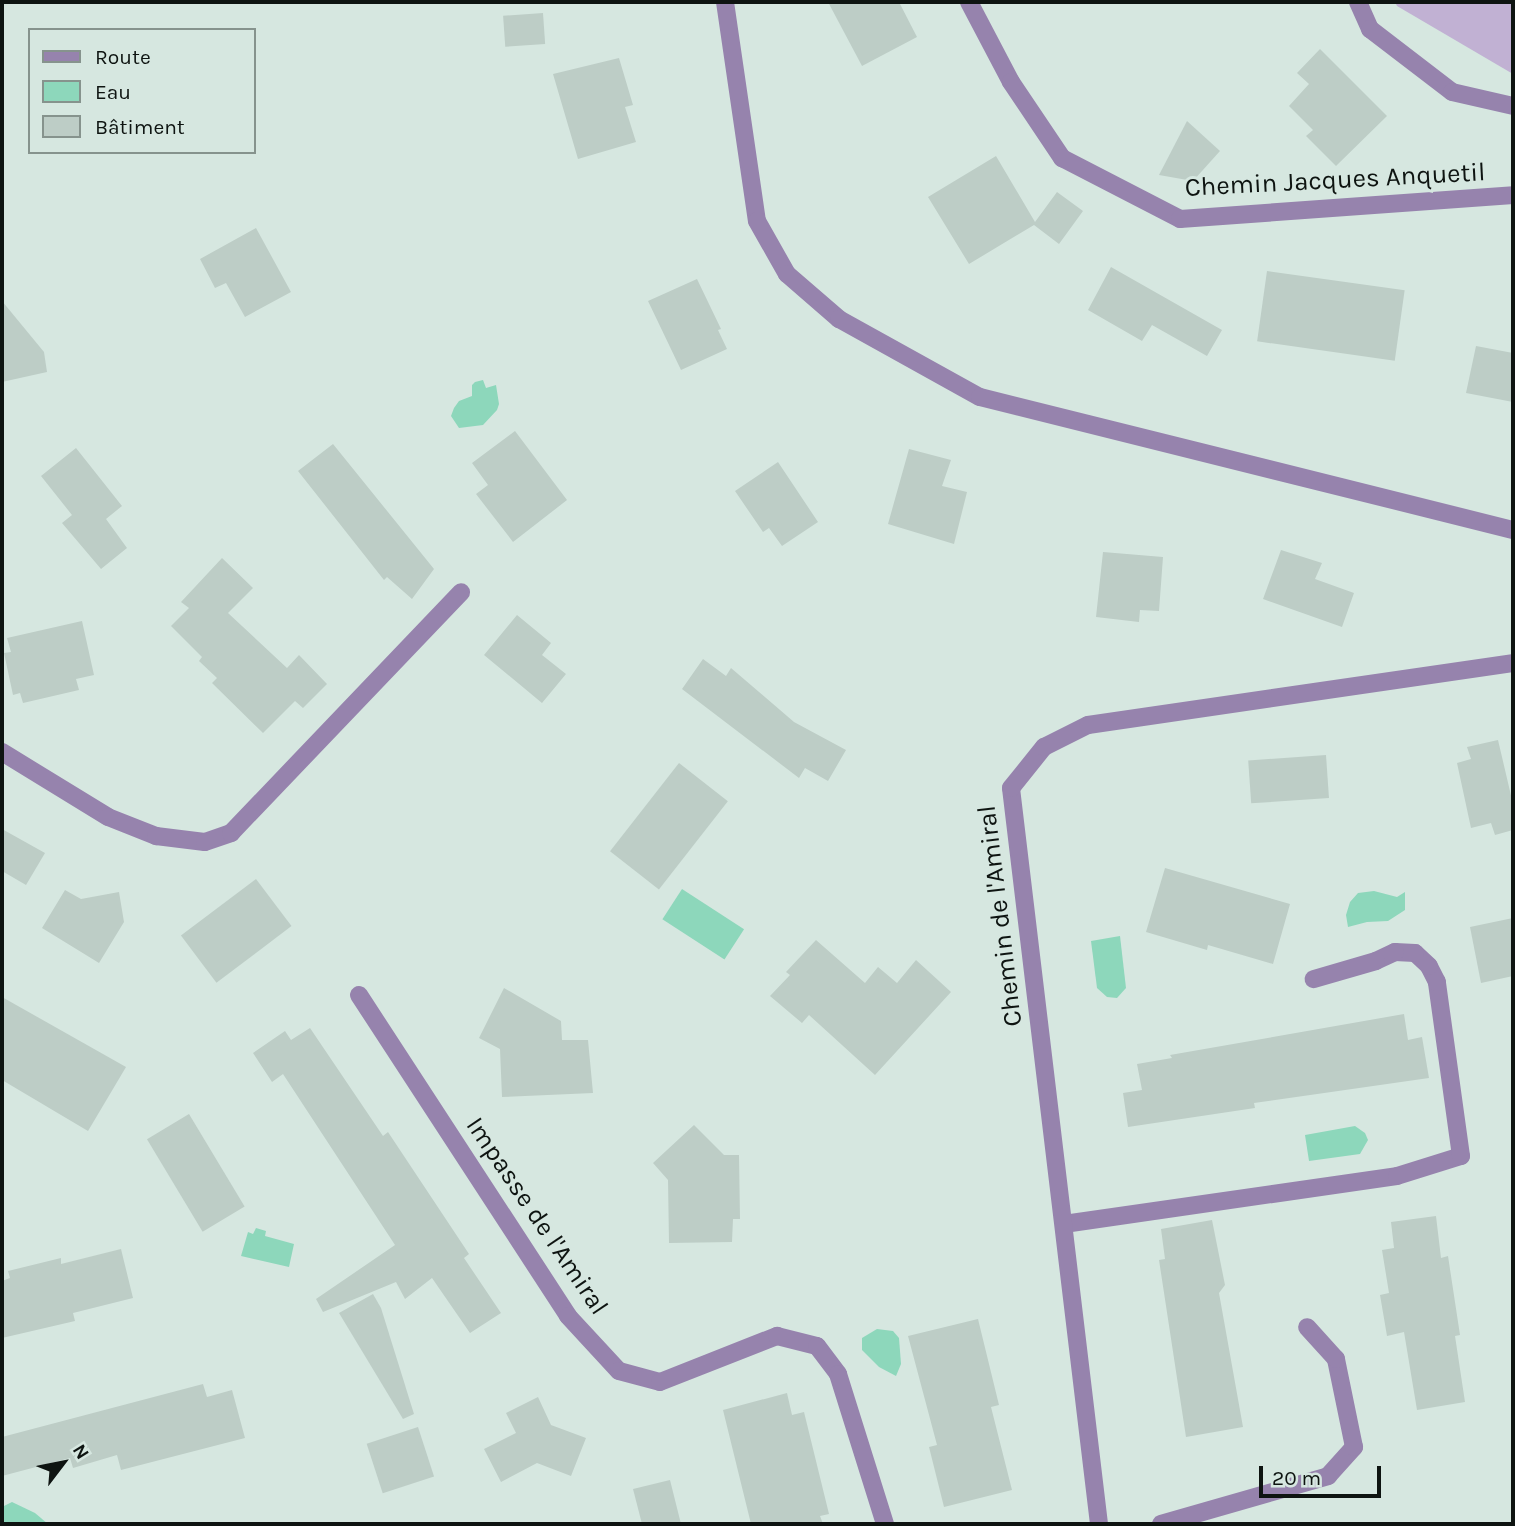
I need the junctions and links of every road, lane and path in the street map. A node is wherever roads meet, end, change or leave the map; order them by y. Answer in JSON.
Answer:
{"nodes":[{"id":1,"x":725,"y":2,"type":"edge"},
{"id":2,"x":969,"y":2,"type":"edge"},
{"id":3,"x":1358,"y":2,"type":"edge"},
{"id":4,"x":1513,"y":106,"type":"edge"},
{"id":5,"x":1513,"y":195,"type":"edge"},
{"id":6,"x":1513,"y":530,"type":"edge"},
{"id":7,"x":461,"y":592,"type":"dead end"},
{"id":8,"x":1513,"y":663,"type":"edge"},
{"id":9,"x":2,"y":752,"type":"edge"},
{"id":10,"x":1314,"y":979,"type":"dead end"},
{"id":11,"x":359,"y":995,"type":"dead end"},
{"id":12,"x":1064,"y":1224,"type":"junction"},
{"id":13,"x":1307,"y":1327,"type":"dead end"},
{"id":14,"x":885,"y":1524,"type":"edge"},
{"id":15,"x":1099,"y":1524,"type":"edge"},
{"id":16,"x":1161,"y":1524,"type":"edge"}],
"edges":[{"from":1,"to":6,"type":"street"},
{"from":2,"to":5,"type":"street","name":"Chemin Jacques Anquetil"},
{"from":3,"to":4,"type":"street"},
{"from":7,"to":9,"type":"street"},
{"from":8,"to":12,"type":"street","name":"Chemin de l'Amiral"},
{"from":10,"to":12,"type":"street"},
{"from":11,"to":14,"type":"street","name":"Impasse de l'Amiral"},
{"from":12,"to":15,"type":"street","name":"Chemin de l'Amiral"},
{"from":13,"to":16,"type":"street"}]}
